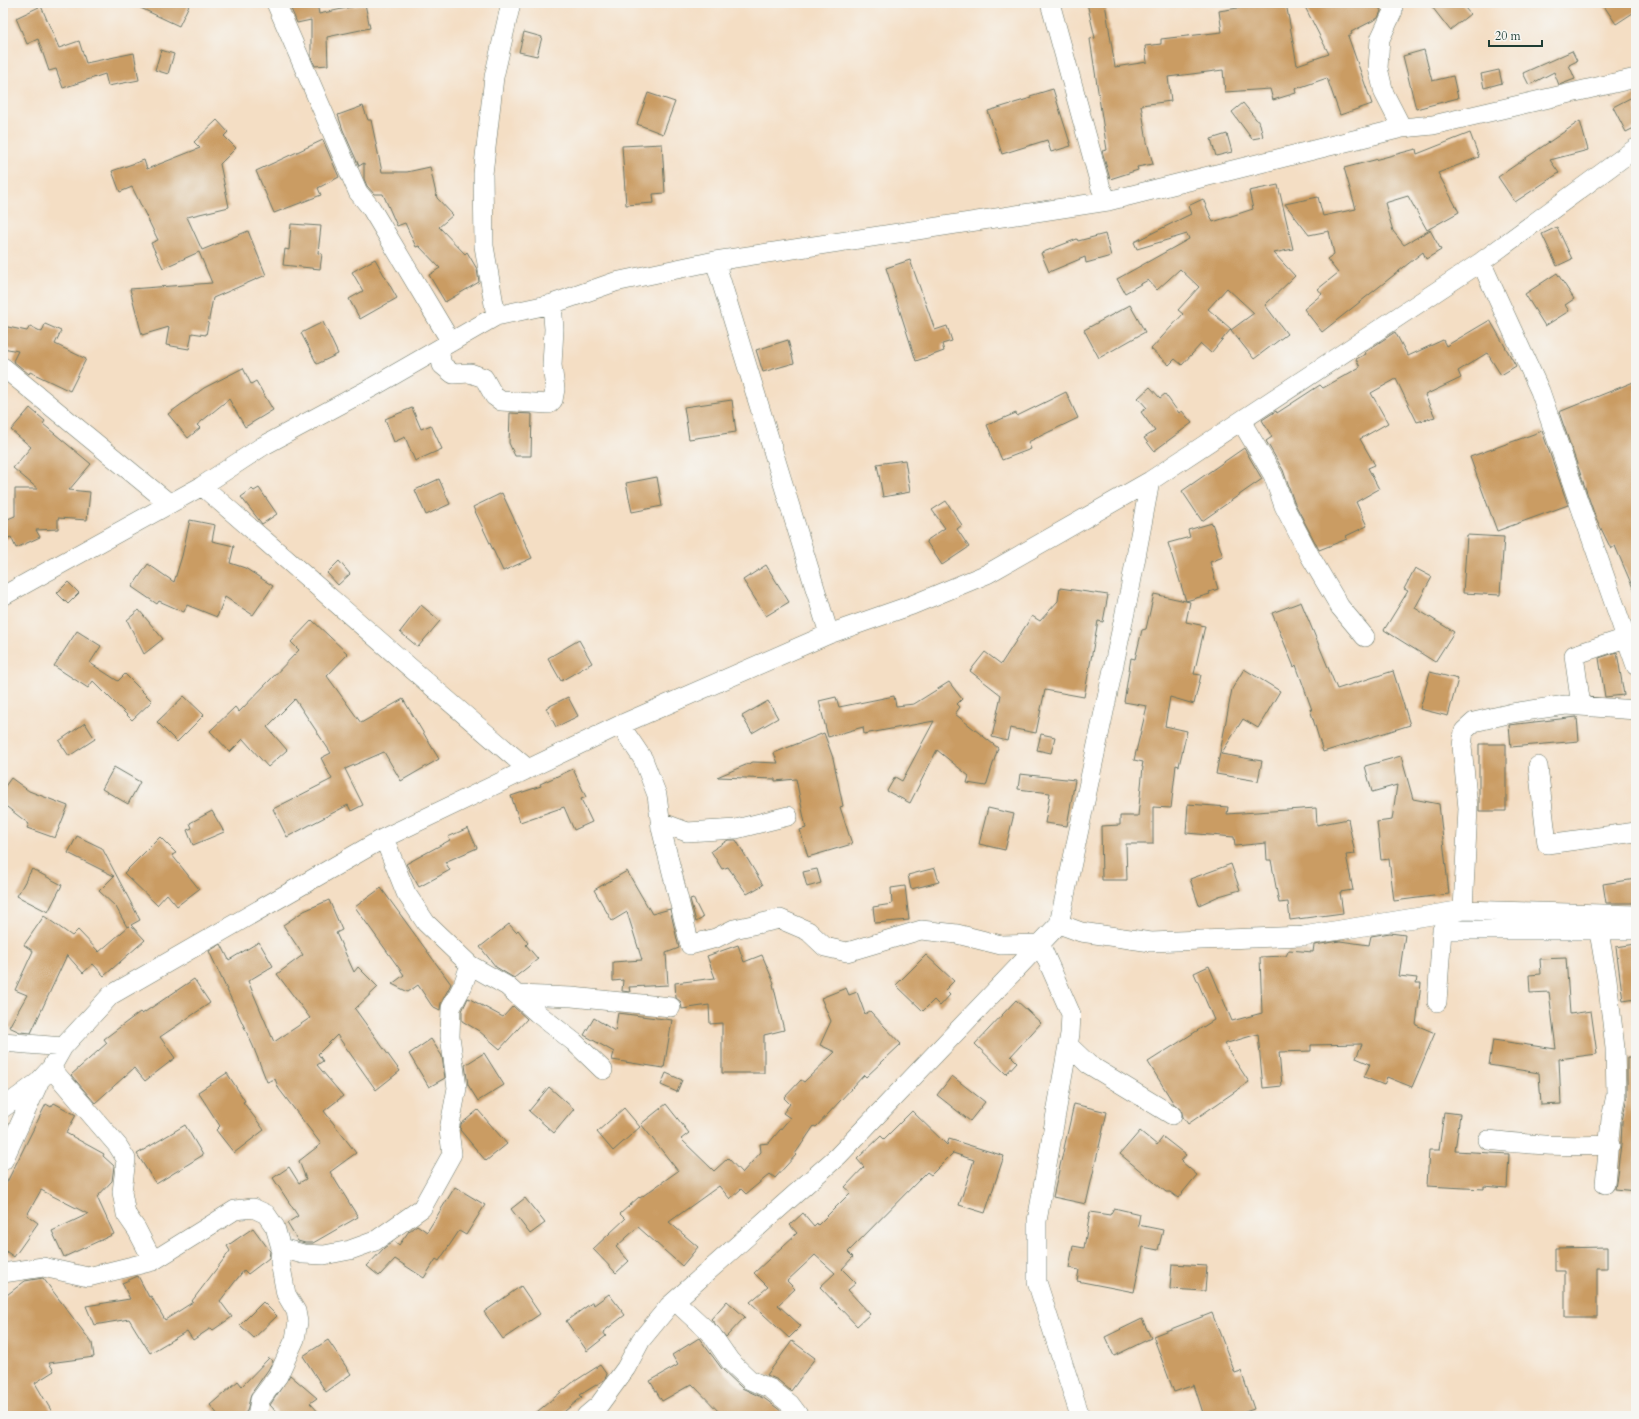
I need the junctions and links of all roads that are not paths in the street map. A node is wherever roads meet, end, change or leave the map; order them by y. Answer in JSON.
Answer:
{"nodes":[{"id":1,"x":276,"y":3,"type":"edge"},
{"id":2,"x":510,"y":3,"type":"edge"},
{"id":3,"x":1050,"y":3,"type":"edge"},
{"id":4,"x":1391,"y":3,"type":"edge"},
{"id":5,"x":1636,"y":78,"type":"edge"},
{"id":6,"x":1402,"y":128,"type":"junction"},
{"id":7,"x":1636,"y":148,"type":"edge"},
{"id":8,"x":1108,"y":201,"type":"junction"},
{"id":9,"x":715,"y":261,"type":"junction"},
{"id":10,"x":1481,"y":262,"type":"junction"},
{"id":11,"x":552,"y":304,"type":"junction"},
{"id":12,"x":496,"y":316,"type":"junction"},
{"id":13,"x":445,"y":346,"type":"junction"},
{"id":14,"x":3,"y":367,"type":"edge"},
{"id":15,"x":1240,"y":421,"type":"junction"},
{"id":16,"x":1150,"y":481,"type":"junction"},
{"id":17,"x":202,"y":486,"type":"junction"},
{"id":18,"x":170,"y":504,"type":"junction"},
{"id":19,"x":3,"y":596,"type":"edge"},
{"id":20,"x":829,"y":634,"type":"junction"},
{"id":21,"x":1365,"y":637,"type":"dead end"},
{"id":22,"x":1626,"y":638,"type":"junction"},
{"id":23,"x":1636,"y":666,"type":"edge"},
{"id":24,"x":1582,"y":706,"type":"junction"},
{"id":25,"x":1636,"y":710,"type":"edge"},
{"id":26,"x":620,"y":725,"type":"junction"},
{"id":27,"x":1538,"y":766,"type":"dead end"},
{"id":28,"x":528,"y":769,"type":"junction"},
{"id":29,"x":788,"y":816,"type":"dead end"},
{"id":30,"x":660,"y":822,"type":"junction"},
{"id":31,"x":1636,"y":832,"type":"edge"},
{"id":32,"x":384,"y":838,"type":"junction"},
{"id":33,"x":1463,"y":910,"type":"junction"},
{"id":34,"x":1636,"y":915,"type":"edge"},
{"id":35,"x":1597,"y":922,"type":"junction"},
{"id":36,"x":1059,"y":924,"type":"junction"},
{"id":37,"x":1636,"y":930,"type":"edge"},
{"id":38,"x":1040,"y":944,"type":"junction"},
{"id":39,"x":470,"y":965,"type":"junction"},
{"id":40,"x":518,"y":995,"type":"junction"},
{"id":41,"x":1437,"y":1002,"type":"dead end"},
{"id":42,"x":671,"y":1008,"type":"dead end"},
{"id":43,"x":3,"y":1042,"type":"edge"},
{"id":44,"x":1068,"y":1045,"type":"junction"},
{"id":45,"x":64,"y":1047,"type":"junction"},
{"id":46,"x":603,"y":1070,"type":"dead end"},
{"id":47,"x":45,"y":1074,"type":"junction"},
{"id":48,"x":3,"y":1108,"type":"edge"},
{"id":49,"x":1172,"y":1115,"type":"dead end"},
{"id":50,"x":1488,"y":1140,"type":"dead end"},
{"id":51,"x":1610,"y":1145,"type":"junction"},
{"id":52,"x":3,"y":1161,"type":"edge"},
{"id":53,"x":1605,"y":1184,"type":"dead end"},
{"id":54,"x":281,"y":1248,"type":"junction"},
{"id":55,"x":153,"y":1261,"type":"junction"},
{"id":56,"x":3,"y":1273,"type":"edge"},
{"id":57,"x":675,"y":1301,"type":"junction"},
{"id":58,"x":593,"y":1412,"type":"edge"},
{"id":59,"x":256,"y":1416,"type":"edge"},
{"id":60,"x":799,"y":1416,"type":"edge"},
{"id":61,"x":1080,"y":1416,"type":"edge"}],
"edges":[{"from":1,"to":13,"type":"street"},
{"from":2,"to":12,"type":"street"},
{"from":3,"to":8,"type":"street"},
{"from":4,"to":6,"type":"street"},
{"from":5,"to":6,"type":"street"},
{"from":6,"to":8,"type":"street"},
{"from":7,"to":10,"type":"street"},
{"from":8,"to":9,"type":"street"},
{"from":9,"to":11,"type":"street"},
{"from":9,"to":20,"type":"street"},
{"from":10,"to":15,"type":"street"},
{"from":10,"to":22,"type":"street"},
{"from":11,"to":12,"type":"street"},
{"from":11,"to":13,"type":"street"},
{"from":12,"to":13,"type":"street"},
{"from":13,"to":17,"type":"street"},
{"from":14,"to":18,"type":"street"},
{"from":15,"to":16,"type":"street"},
{"from":15,"to":21,"type":"street"},
{"from":16,"to":20,"type":"street"},
{"from":16,"to":36,"type":"street"},
{"from":17,"to":18,"type":"street"},
{"from":17,"to":28,"type":"street"},
{"from":18,"to":19,"type":"street"},
{"from":20,"to":26,"type":"street"},
{"from":22,"to":23,"type":"street"},
{"from":22,"to":24,"type":"street"},
{"from":24,"to":25,"type":"street"},
{"from":24,"to":33,"type":"street"},
{"from":26,"to":28,"type":"street"},
{"from":26,"to":30,"type":"street"},
{"from":27,"to":31,"type":"street"},
{"from":28,"to":32,"type":"street"},
{"from":29,"to":30,"type":"street"},
{"from":30,"to":38,"type":"street"},
{"from":32,"to":39,"type":"street"},
{"from":32,"to":45,"type":"street"},
{"from":33,"to":35,"type":"street"},
{"from":33,"to":36,"type":"street"},
{"from":34,"to":35,"type":"street"},
{"from":35,"to":37,"type":"street"},
{"from":35,"to":41,"type":"street"},
{"from":35,"to":51,"type":"street"},
{"from":36,"to":38,"type":"street"},
{"from":38,"to":44,"type":"street"},
{"from":38,"to":57,"type":"street"},
{"from":39,"to":40,"type":"street"},
{"from":39,"to":54,"type":"street"},
{"from":40,"to":42,"type":"street"},
{"from":40,"to":46,"type":"street"},
{"from":43,"to":45,"type":"street"},
{"from":44,"to":49,"type":"street"},
{"from":44,"to":61,"type":"street"},
{"from":45,"to":47,"type":"street"},
{"from":47,"to":48,"type":"street"},
{"from":47,"to":52,"type":"street"},
{"from":47,"to":55,"type":"street"},
{"from":50,"to":51,"type":"street"},
{"from":51,"to":53,"type":"street"},
{"from":54,"to":55,"type":"street"},
{"from":54,"to":59,"type":"street"},
{"from":55,"to":56,"type":"street"},
{"from":57,"to":58,"type":"street"},
{"from":57,"to":60,"type":"street"}]}
